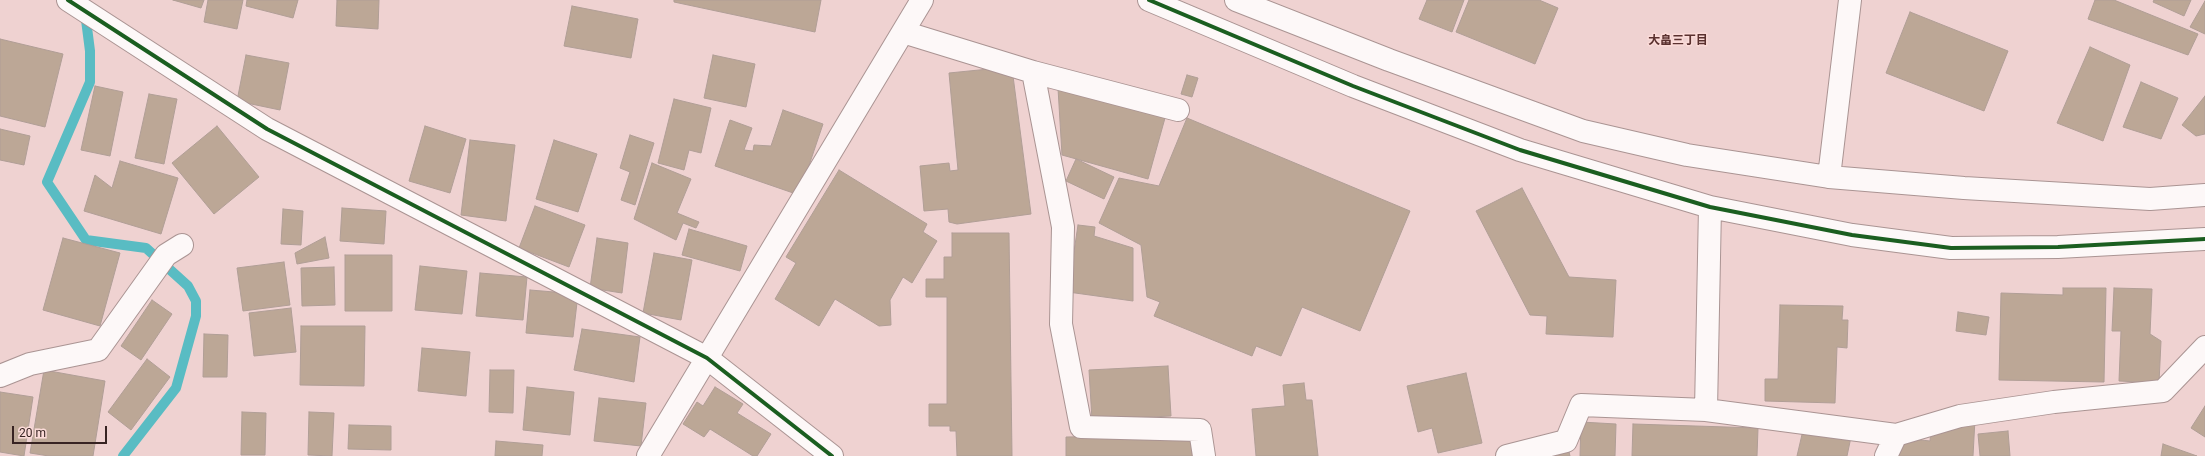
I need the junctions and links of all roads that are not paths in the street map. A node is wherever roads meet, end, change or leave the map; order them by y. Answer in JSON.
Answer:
{"nodes":[{"id":1,"x":68,"y":0,"type":"edge"},
{"id":2,"x":922,"y":0,"type":"edge"},
{"id":3,"x":1149,"y":0,"type":"edge"},
{"id":4,"x":1236,"y":0,"type":"edge"},
{"id":5,"x":1850,"y":0,"type":"edge"},
{"id":6,"x":903,"y":32,"type":"junction"},
{"id":7,"x":1034,"y":72,"type":"junction"},
{"id":8,"x":1178,"y":110,"type":"dead end"},
{"id":9,"x":1829,"y":177,"type":"junction"},
{"id":10,"x":2205,"y":195,"type":"edge"},
{"id":11,"x":1710,"y":207,"type":"junction"},
{"id":12,"x":2205,"y":239,"type":"edge"},
{"id":13,"x":182,"y":245,"type":"dead end"},
{"id":14,"x":2205,"y":347,"type":"edge"},
{"id":15,"x":707,"y":358,"type":"junction"},
{"id":16,"x":0,"y":376,"type":"edge"},
{"id":17,"x":1706,"y":410,"type":"junction"},
{"id":18,"x":1896,"y":435,"type":"junction"},
{"id":19,"x":648,"y":456,"type":"edge"},
{"id":20,"x":832,"y":456,"type":"edge"},
{"id":21,"x":1204,"y":456,"type":"edge"},
{"id":22,"x":1507,"y":456,"type":"edge"},
{"id":23,"x":1886,"y":456,"type":"edge"}],
"edges":[{"from":1,"to":15,"type":"street"},
{"from":2,"to":6,"type":"street"},
{"from":3,"to":11,"type":"street"},
{"from":4,"to":9,"type":"street"},
{"from":5,"to":9,"type":"street"},
{"from":6,"to":7,"type":"street"},
{"from":6,"to":15,"type":"street"},
{"from":7,"to":8,"type":"street"},
{"from":7,"to":21,"type":"street"},
{"from":9,"to":10,"type":"street"},
{"from":11,"to":12,"type":"street"},
{"from":11,"to":17,"type":"street"},
{"from":13,"to":16,"type":"street"},
{"from":14,"to":18,"type":"street"},
{"from":15,"to":19,"type":"street"},
{"from":15,"to":20,"type":"street"},
{"from":17,"to":18,"type":"street"},
{"from":17,"to":22,"type":"street"},
{"from":18,"to":23,"type":"street"}]}
